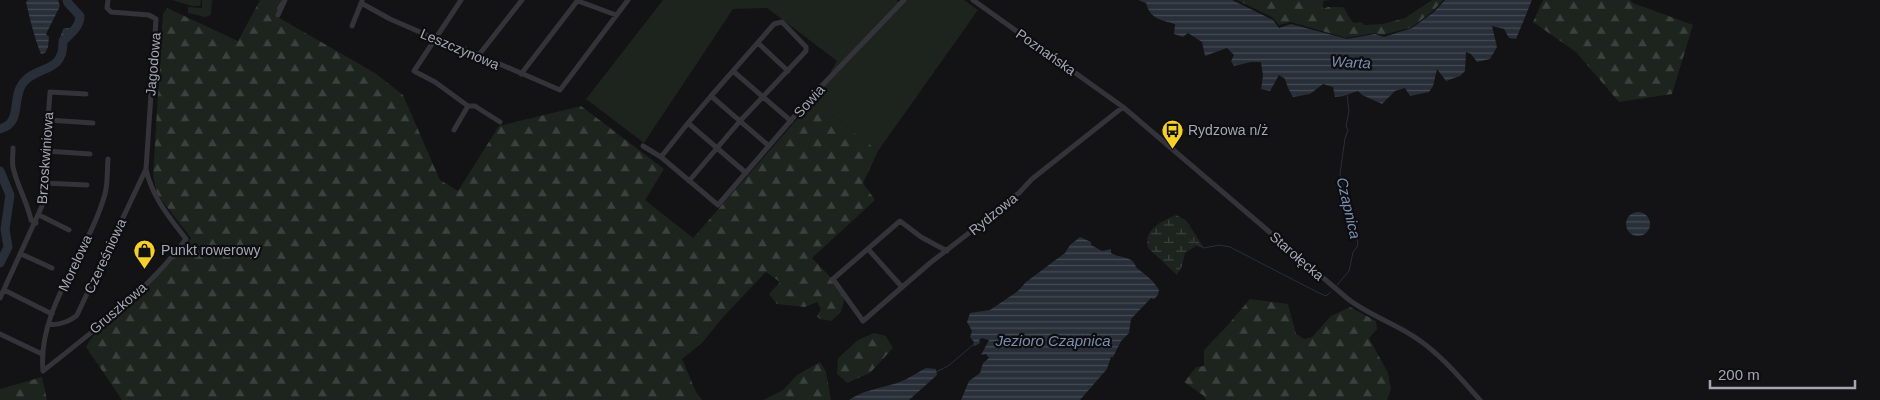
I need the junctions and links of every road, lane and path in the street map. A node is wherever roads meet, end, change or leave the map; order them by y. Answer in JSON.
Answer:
{"nodes":[{"id":1,"x":108,"y":0,"type":"edge"},
{"id":2,"x":285,"y":0,"type":"edge"},
{"id":3,"x":461,"y":0,"type":"edge"},
{"id":4,"x":522,"y":0,"type":"edge"},
{"id":5,"x":578,"y":0,"type":"edge"},
{"id":6,"x":628,"y":0,"type":"edge"},
{"id":7,"x":904,"y":0,"type":"edge"},
{"id":8,"x":972,"y":0,"type":"edge"},
{"id":9,"x":361,"y":1,"type":"edge"},
{"id":10,"x":278,"y":15,"type":"dead end"},
{"id":11,"x":616,"y":15,"type":"junction"},
{"id":12,"x":352,"y":26,"type":"dead end"},
{"id":13,"x":437,"y":37,"type":"junction"},
{"id":14,"x":758,"y":43,"type":"junction"},
{"id":15,"x":478,"y":56,"type":"junction"},
{"id":16,"x":734,"y":71,"type":"junction"},
{"id":17,"x":788,"y":71,"type":"junction"},
{"id":18,"x":521,"y":74,"type":"junction"},
{"id":19,"x":86,"y":94,"type":"dead end"},
{"id":20,"x":711,"y":96,"type":"junction"},
{"id":21,"x":763,"y":97,"type":"junction"},
{"id":22,"x":468,"y":106,"type":"junction"},
{"id":23,"x":1121,"y":106,"type":"junction"},
{"id":24,"x":48,"y":120,"type":"junction"},
{"id":25,"x":740,"y":121,"type":"junction"},
{"id":26,"x":791,"y":121,"type":"junction"},
{"id":27,"x":500,"y":122,"type":"dead end"},
{"id":28,"x":93,"y":123,"type":"dead end"},
{"id":29,"x":688,"y":123,"type":"junction"},
{"id":30,"x":454,"y":130,"type":"dead end"},
{"id":31,"x":643,"y":146,"type":"dead end"},
{"id":32,"x":769,"y":146,"type":"junction"},
{"id":33,"x":13,"y":148,"type":"dead end"},
{"id":34,"x":717,"y":148,"type":"junction"},
{"id":35,"x":46,"y":151,"type":"junction"},
{"id":36,"x":90,"y":154,"type":"dead end"},
{"id":37,"x":661,"y":157,"type":"junction"},
{"id":38,"x":108,"y":159,"type":"dead end"},
{"id":39,"x":146,"y":169,"type":"junction"},
{"id":40,"x":746,"y":173,"type":"junction"},
{"id":41,"x":689,"y":181,"type":"junction"},
{"id":42,"x":44,"y":183,"type":"junction"},
{"id":43,"x":87,"y":185,"type":"dead end"},
{"id":44,"x":39,"y":215,"type":"junction"},
{"id":45,"x":36,"y":223,"type":"junction"},
{"id":46,"x":70,"y":230,"type":"dead end"},
{"id":47,"x":868,"y":249,"type":"junction"},
{"id":48,"x":947,"y":251,"type":"junction"},
{"id":49,"x":21,"y":254,"type":"junction"},
{"id":50,"x":52,"y":268,"type":"dead end"},
{"id":51,"x":900,"y":285,"type":"junction"},
{"id":52,"x":4,"y":290,"type":"junction"},
{"id":53,"x":0,"y":298,"type":"edge"},
{"id":54,"x":52,"y":314,"type":"junction"},
{"id":55,"x":49,"y":324,"type":"junction"},
{"id":56,"x":0,"y":334,"type":"edge"},
{"id":57,"x":42,"y":354,"type":"junction"},
{"id":58,"x":43,"y":369,"type":"joint"},
{"id":59,"x":1480,"y":400,"type":"edge"}],
"edges":[{"from":1,"to":39,"type":"street","name":"Jagodowa"},
{"from":2,"to":10,"type":"street"},
{"from":3,"to":13,"type":"street"},
{"from":4,"to":15,"type":"street"},
{"from":5,"to":11,"type":"street"},
{"from":5,"to":18,"type":"street"},
{"from":6,"to":11,"type":"street"},
{"from":7,"to":26,"type":"street","name":"Sowia"},
{"from":8,"to":23,"type":"street","name":"Poznańska"},
{"from":9,"to":12,"type":"street"},
{"from":9,"to":13,"type":"street","name":"Leszczynowa"},
{"from":11,"to":18,"type":"street","name":"Leszczynowa"},
{"from":13,"to":15,"type":"street","name":"Leszczynowa"},
{"from":13,"to":22,"type":"street"},
{"from":14,"to":16,"type":"street"},
{"from":14,"to":17,"type":"street"},
{"from":14,"to":17,"type":"street"},
{"from":15,"to":18,"type":"street","name":"Leszczynowa"},
{"from":16,"to":20,"type":"street"},
{"from":16,"to":21,"type":"street"},
{"from":17,"to":21,"type":"street"},
{"from":19,"to":24,"type":"street","name":"Brzoskwiniowa"},
{"from":20,"to":25,"type":"street"},
{"from":20,"to":29,"type":"street"},
{"from":21,"to":25,"type":"street"},
{"from":21,"to":26,"type":"street"},
{"from":22,"to":27,"type":"street"},
{"from":22,"to":30,"type":"street"},
{"from":23,"to":48,"type":"street","name":"Rydzowa"},
{"from":23,"to":59,"type":"street","name":"Starołęcka"},
{"from":24,"to":28,"type":"street"},
{"from":24,"to":35,"type":"street","name":"Brzoskwiniowa"},
{"from":25,"to":32,"type":"street"},
{"from":25,"to":34,"type":"street"},
{"from":26,"to":32,"type":"street","name":"Sowia"},
{"from":29,"to":34,"type":"street"},
{"from":29,"to":37,"type":"street"},
{"from":31,"to":37,"type":"street"},
{"from":32,"to":40,"type":"street","name":"Sowia"},
{"from":33,"to":45,"type":"street","name":"Brzoskwiniowa"},
{"from":34,"to":40,"type":"street"},
{"from":34,"to":41,"type":"street"},
{"from":35,"to":36,"type":"street"},
{"from":35,"to":42,"type":"street","name":"Brzoskwiniowa"},
{"from":37,"to":41,"type":"street"},
{"from":38,"to":54,"type":"street","name":"Morelowa"},
{"from":39,"to":55,"type":"street","name":"Czereśniowa"},
{"from":39,"to":58,"type":"street","name":"Gruszkowa"},
{"from":40,"to":41,"type":"street","name":"Sowia"},
{"from":42,"to":43,"type":"street"},
{"from":42,"to":44,"type":"street","name":"Brzoskwiniowa"},
{"from":44,"to":45,"type":"street","name":"Brzoskwiniowa"},
{"from":44,"to":46,"type":"street"},
{"from":45,"to":49,"type":"street","name":"Brzoskwiniowa"},
{"from":47,"to":48,"type":"street"},
{"from":47,"to":51,"type":"street"},
{"from":47,"to":51,"type":"street","name":"Rydzowa"},
{"from":48,"to":51,"type":"street","name":"Rydzowa"},
{"from":49,"to":50,"type":"street"},
{"from":49,"to":52,"type":"street","name":"Brzoskwiniowa"},
{"from":52,"to":53,"type":"street","name":"Brzoskwiniowa"},
{"from":52,"to":54,"type":"street"},
{"from":54,"to":55,"type":"street","name":"Morelowa"},
{"from":55,"to":57,"type":"street","name":"Morelowa"},
{"from":56,"to":57,"type":"street"},
{"from":57,"to":58,"type":"street","name":"Morelowa"}]}
